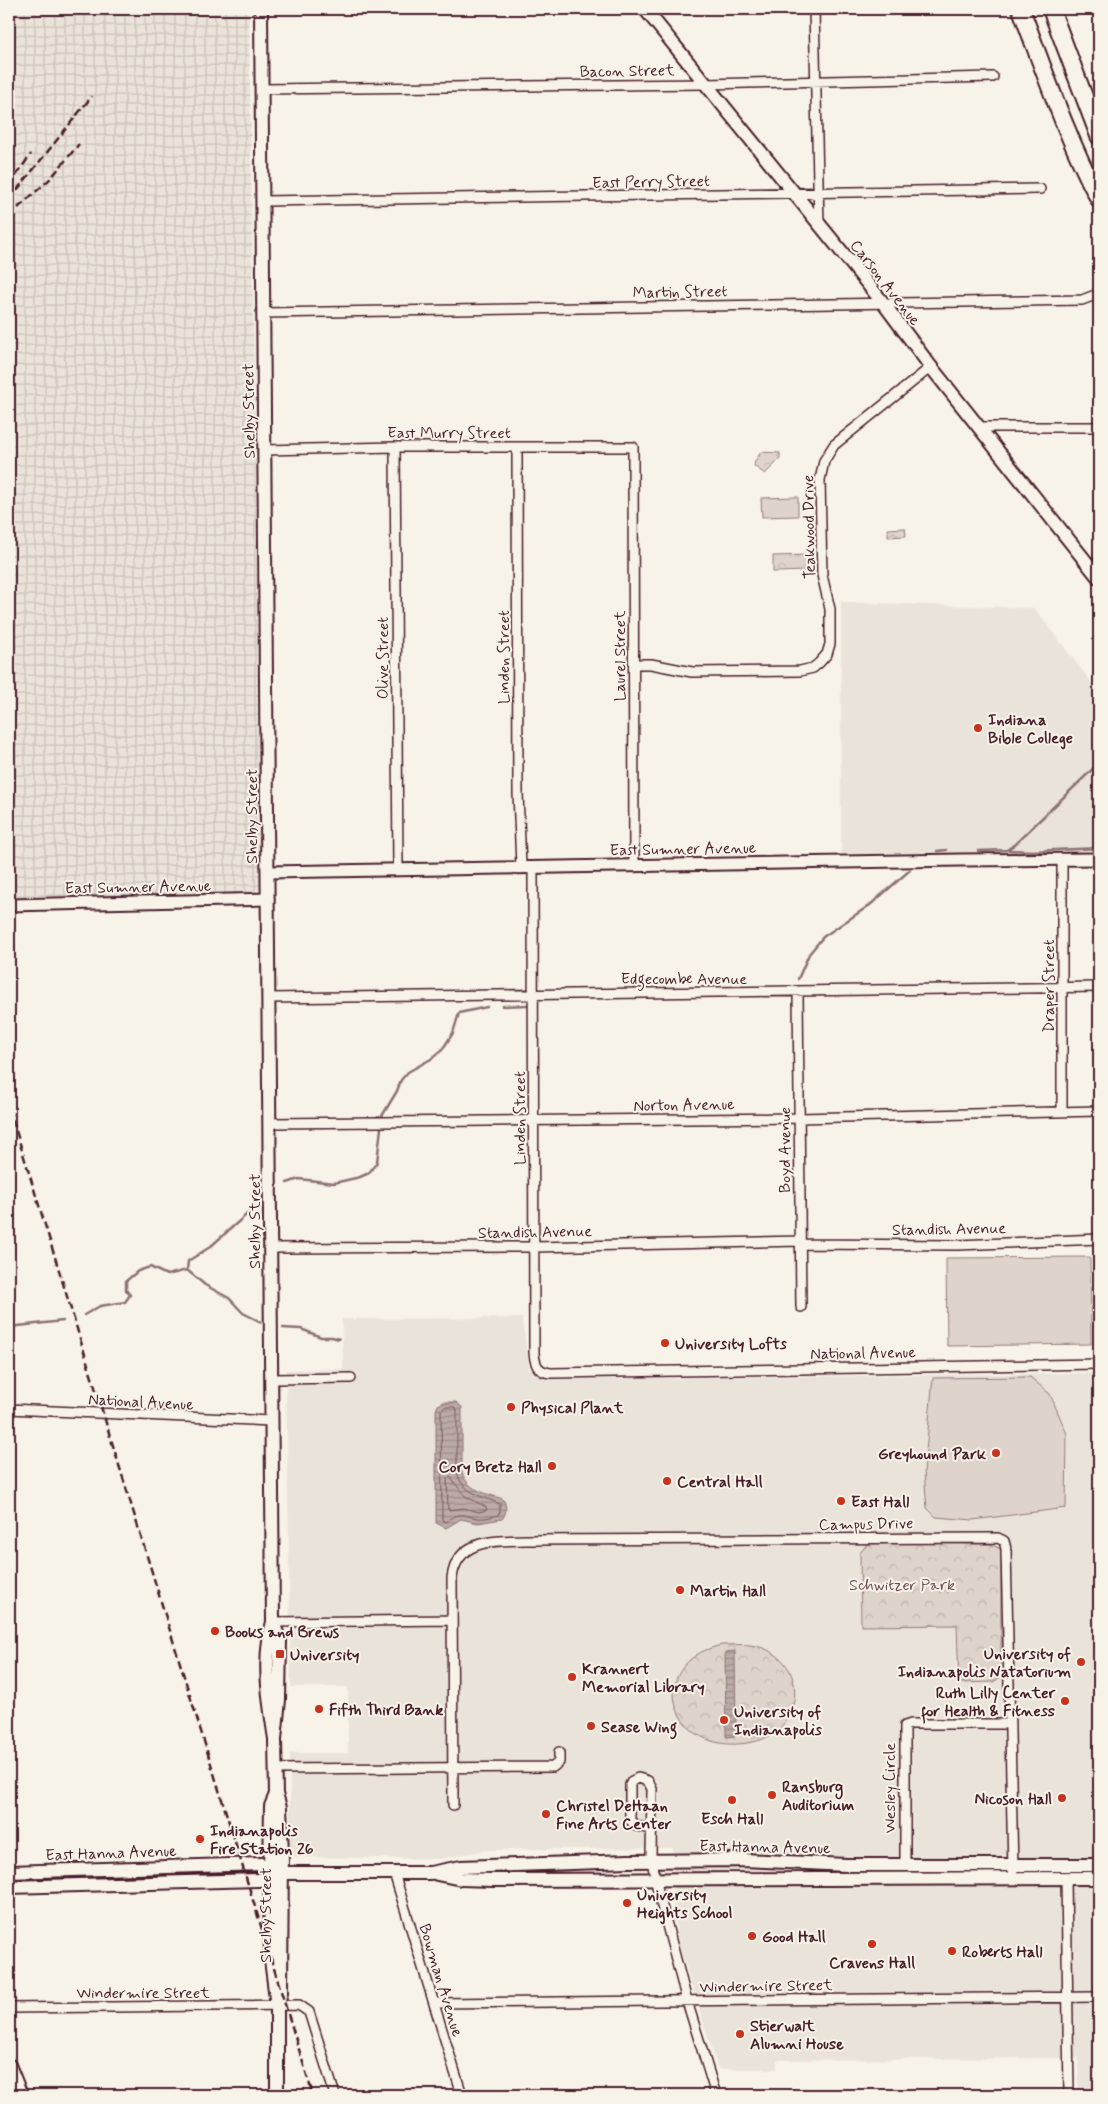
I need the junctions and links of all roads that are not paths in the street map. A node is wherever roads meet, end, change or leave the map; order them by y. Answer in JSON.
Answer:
{"nodes":[{"id":1,"x":261,"y":9,"type":"edge"},
{"id":2,"x":646,"y":9,"type":"edge"},
{"id":3,"x":814,"y":9,"type":"edge"},
{"id":4,"x":1021,"y":9,"type":"edge"},
{"id":5,"x":1051,"y":9,"type":"edge"},
{"id":6,"x":993,"y":77,"type":"dead end"},
{"id":7,"x":815,"y":80,"type":"junction"},
{"id":8,"x":706,"y":84,"type":"junction"},
{"id":9,"x":262,"y":89,"type":"junction"},
{"id":10,"x":1099,"y":136,"type":"edge"},
{"id":11,"x":1040,"y":189,"type":"dead end"},
{"id":12,"x":796,"y":194,"type":"junction"},
{"id":13,"x":818,"y":194,"type":"junction"},
{"id":14,"x":1099,"y":199,"type":"edge"},
{"id":15,"x":263,"y":201,"type":"junction"},
{"id":16,"x":819,"y":224,"type":"junction"},
{"id":17,"x":1095,"y":295,"type":"dead end"},
{"id":18,"x":884,"y":304,"type":"junction"},
{"id":19,"x":264,"y":312,"type":"junction"},
{"id":20,"x":931,"y":367,"type":"junction"},
{"id":21,"x":979,"y":427,"type":"junction"},
{"id":22,"x":1095,"y":427,"type":"dead end"},
{"id":23,"x":395,"y":447,"type":"junction"},
{"id":24,"x":516,"y":447,"type":"junction"},
{"id":25,"x":634,"y":447,"type":"joint"},
{"id":26,"x":265,"y":450,"type":"junction"},
{"id":27,"x":1099,"y":578,"type":"edge"},
{"id":28,"x":634,"y":664,"type":"junction"},
{"id":29,"x":1099,"y":859,"type":"edge"},
{"id":30,"x":1062,"y":860,"type":"junction"},
{"id":31,"x":634,"y":865,"type":"junction"},
{"id":32,"x":521,"y":866,"type":"junction"},
{"id":33,"x":533,"y":867,"type":"junction"},
{"id":34,"x":398,"y":868,"type":"junction"},
{"id":35,"x":268,"y":872,"type":"junction"},
{"id":36,"x":268,"y":899,"type":"junction"},
{"id":37,"x":9,"y":905,"type":"edge"},
{"id":38,"x":1099,"y":987,"type":"edge"},
{"id":39,"x":1063,"y":988,"type":"junction"},
{"id":40,"x":798,"y":992,"type":"junction"},
{"id":41,"x":534,"y":994,"type":"junction"},
{"id":42,"x":269,"y":998,"type":"junction"},
{"id":43,"x":1062,"y":1112,"type":"junction"},
{"id":44,"x":1099,"y":1112,"type":"edge"},
{"id":45,"x":799,"y":1118,"type":"junction"},
{"id":46,"x":534,"y":1120,"type":"junction"},
{"id":47,"x":270,"y":1123,"type":"junction"},
{"id":48,"x":1099,"y":1239,"type":"edge"},
{"id":49,"x":800,"y":1242,"type":"junction"},
{"id":50,"x":534,"y":1247,"type":"junction"},
{"id":51,"x":271,"y":1248,"type":"junction"},
{"id":52,"x":801,"y":1307,"type":"dead end"},
{"id":53,"x":1099,"y":1364,"type":"edge"},
{"id":54,"x":538,"y":1368,"type":"joint"},
{"id":55,"x":351,"y":1378,"type":"dead end"},
{"id":56,"x":272,"y":1379,"type":"junction"},
{"id":57,"x":9,"y":1409,"type":"edge"},
{"id":58,"x":272,"y":1421,"type":"junction"},
{"id":59,"x":452,"y":1620,"type":"junction"},
{"id":60,"x":273,"y":1622,"type":"junction"},
{"id":61,"x":1009,"y":1724,"type":"junction"},
{"id":62,"x":559,"y":1752,"type":"dead end"},
{"id":63,"x":452,"y":1768,"type":"junction"},
{"id":64,"x":275,"y":1769,"type":"junction"},
{"id":65,"x":452,"y":1806,"type":"dead end"},
{"id":66,"x":650,"y":1830,"type":"junction"},
{"id":67,"x":905,"y":1865,"type":"junction"},
{"id":68,"x":1099,"y":1865,"type":"edge"},
{"id":69,"x":653,"y":1870,"type":"junction"},
{"id":70,"x":1013,"y":1871,"type":"junction"},
{"id":71,"x":9,"y":1872,"type":"edge"},
{"id":72,"x":276,"y":1873,"type":"junction"},
{"id":73,"x":394,"y":1873,"type":"junction"},
{"id":74,"x":430,"y":1873,"type":"junction"},
{"id":75,"x":1066,"y":1878,"type":"junction"},
{"id":76,"x":1099,"y":1878,"type":"edge"},
{"id":77,"x":9,"y":1887,"type":"edge"},
{"id":78,"x":1068,"y":1997,"type":"junction"},
{"id":79,"x":1099,"y":1997,"type":"edge"},
{"id":80,"x":687,"y":2001,"type":"junction"},
{"id":81,"x":434,"y":2003,"type":"junction"},
{"id":82,"x":277,"y":2006,"type":"junction"},
{"id":83,"x":9,"y":2008,"type":"edge"},
{"id":84,"x":9,"y":2065,"type":"edge"},
{"id":85,"x":21,"y":2095,"type":"edge"},
{"id":86,"x":277,"y":2095,"type":"edge"},
{"id":87,"x":334,"y":2095,"type":"edge"},
{"id":88,"x":462,"y":2095,"type":"edge"},
{"id":89,"x":716,"y":2095,"type":"edge"},
{"id":90,"x":1069,"y":2095,"type":"edge"}],
"edges":[{"from":1,"to":9,"type":"main road","name":"Shelby Street"},
{"from":2,"to":8,"type":"main road","name":"Carson Avenue"},
{"from":3,"to":7,"type":"street"},
{"from":4,"to":14,"type":"highway"},
{"from":5,"to":10,"type":"highway"},
{"from":6,"to":7,"type":"street","name":"Bacon Street"},
{"from":7,"to":8,"type":"street","name":"Bacon Street"},
{"from":7,"to":13,"type":"street"},
{"from":8,"to":9,"type":"street","name":"Bacon Street"},
{"from":8,"to":12,"type":"main road","name":"Carson Avenue"},
{"from":9,"to":15,"type":"main road","name":"Shelby Street"},
{"from":11,"to":13,"type":"street","name":"East Perry Street"},
{"from":12,"to":13,"type":"street","name":"East Perry Street"},
{"from":12,"to":15,"type":"street","name":"East Perry Street"},
{"from":12,"to":16,"type":"main road","name":"Carson Avenue"},
{"from":13,"to":16,"type":"street"},
{"from":15,"to":19,"type":"main road","name":"Shelby Street"},
{"from":16,"to":18,"type":"main road","name":"Carson Avenue"},
{"from":17,"to":18,"type":"street","name":"Martin Street"},
{"from":18,"to":19,"type":"street","name":"Martin Street"},
{"from":18,"to":20,"type":"main road","name":"Carson Avenue"},
{"from":19,"to":26,"type":"main road","name":"Shelby Street"},
{"from":20,"to":21,"type":"main road","name":"Carson Avenue"},
{"from":20,"to":28,"type":"street","name":"Teakwood Drive"},
{"from":21,"to":22,"type":"street"},
{"from":21,"to":27,"type":"main road","name":"Carson Avenue"},
{"from":23,"to":24,"type":"street","name":"East Murry Street"},
{"from":23,"to":26,"type":"street","name":"East Murry Street"},
{"from":23,"to":34,"type":"street","name":"Olive Street"},
{"from":24,"to":25,"type":"street","name":"East Murry Street"},
{"from":24,"to":32,"type":"street","name":"Linden Street"},
{"from":25,"to":28,"type":"street","name":"Laurel Street"},
{"from":26,"to":35,"type":"main road","name":"Shelby Street"},
{"from":28,"to":31,"type":"street","name":"Laurel Street"},
{"from":29,"to":30,"type":"street","name":"East Sumner Avenue"},
{"from":30,"to":31,"type":"street","name":"East Sumner Avenue"},
{"from":30,"to":39,"type":"street","name":"Draper Street"},
{"from":31,"to":33,"type":"street","name":"East Sumner Avenue"},
{"from":32,"to":33,"type":"street","name":"East Sumner Avenue"},
{"from":32,"to":34,"type":"street","name":"East Sumner Avenue"},
{"from":33,"to":41,"type":"street","name":"Linden Street"},
{"from":34,"to":35,"type":"street","name":"East Sumner Avenue"},
{"from":35,"to":36,"type":"main road","name":"Shelby Street"},
{"from":36,"to":37,"type":"street","name":"East Sumner Avenue"},
{"from":36,"to":42,"type":"main road","name":"Shelby Street"},
{"from":38,"to":39,"type":"street","name":"Edgecombe Avenue"},
{"from":39,"to":40,"type":"street","name":"Edgecombe Avenue"},
{"from":39,"to":43,"type":"street","name":"Draper Street"},
{"from":40,"to":41,"type":"street","name":"Edgecombe Avenue"},
{"from":40,"to":45,"type":"street","name":"Boyd Avenue"},
{"from":41,"to":42,"type":"street","name":"Edgecombe Avenue"},
{"from":41,"to":46,"type":"street","name":"Linden Street"},
{"from":42,"to":47,"type":"main road","name":"Shelby Street"},
{"from":43,"to":44,"type":"street","name":"Norton Avenue"},
{"from":43,"to":45,"type":"street","name":"Norton Avenue"},
{"from":45,"to":46,"type":"street","name":"Norton Avenue"},
{"from":45,"to":49,"type":"street","name":"Boyd Avenue"},
{"from":46,"to":47,"type":"street","name":"Norton Avenue"},
{"from":46,"to":50,"type":"street","name":"Linden Street"},
{"from":47,"to":51,"type":"main road","name":"Shelby Street"},
{"from":48,"to":49,"type":"street","name":"Standish Avenue"},
{"from":49,"to":50,"type":"street","name":"Standish Avenue"},
{"from":49,"to":52,"type":"street","name":"Boyd Avenue"},
{"from":50,"to":51,"type":"street","name":"Standish Avenue"},
{"from":50,"to":54,"type":"street","name":"Linden Street"},
{"from":51,"to":56,"type":"main road","name":"Shelby Street"},
{"from":53,"to":54,"type":"street","name":"National Avenue"},
{"from":55,"to":56,"type":"street"},
{"from":56,"to":58,"type":"main road","name":"Shelby Street"},
{"from":57,"to":58,"type":"street","name":"National Avenue"},
{"from":58,"to":60,"type":"main road","name":"Shelby Street"},
{"from":59,"to":60,"type":"street"},
{"from":59,"to":61,"type":"street","name":"Campus Drive"},
{"from":59,"to":63,"type":"street","name":"Campus Drive"},
{"from":60,"to":64,"type":"main road","name":"Shelby Street"},
{"from":61,"to":67,"type":"street","name":"Wesley Circle"},
{"from":61,"to":70,"type":"street","name":"Campus Drive"},
{"from":62,"to":63,"type":"street"},
{"from":63,"to":64,"type":"street"},
{"from":63,"to":65,"type":"street","name":"Campus Drive"},
{"from":64,"to":72,"type":"main road","name":"Shelby Street"},
{"from":66,"to":66,"type":"street"},
{"from":66,"to":69,"type":"street"},
{"from":67,"to":69,"type":"main road","name":"East Hanna Avenue"},
{"from":67,"to":70,"type":"main road","name":"East Hanna Avenue"},
{"from":68,"to":70,"type":"main road","name":"East Hanna Avenue"},
{"from":69,"to":70,"type":"main road","name":"East Hanna Avenue"},
{"from":69,"to":74,"type":"main road","name":"East Hanna Avenue"},
{"from":69,"to":74,"type":"main road","name":"East Hanna Avenue"},
{"from":69,"to":80,"type":"street"},
{"from":70,"to":75,"type":"main road","name":"East Hanna Avenue"},
{"from":71,"to":72,"type":"main road","name":"East Hanna Avenue"},
{"from":72,"to":73,"type":"main road","name":"East Hanna Avenue"},
{"from":72,"to":77,"type":"main road","name":"East Hanna Avenue"},
{"from":72,"to":82,"type":"main road","name":"Shelby Street"},
{"from":73,"to":74,"type":"main road","name":"East Hanna Avenue"},
{"from":73,"to":81,"type":"street","name":"Bowman Avenue"},
{"from":75,"to":76,"type":"main road","name":"East Hanna Avenue"},
{"from":75,"to":78,"type":"street"},
{"from":78,"to":79,"type":"street","name":"Windermire Street"},
{"from":78,"to":80,"type":"street","name":"Windermire Street"},
{"from":78,"to":90,"type":"street"},
{"from":80,"to":81,"type":"street","name":"Windermire Street"},
{"from":80,"to":89,"type":"street"},
{"from":81,"to":88,"type":"street","name":"Bowman Avenue"},
{"from":82,"to":83,"type":"street","name":"Windermire Street"},
{"from":82,"to":86,"type":"main road","name":"Shelby Street"},
{"from":82,"to":87,"type":"street","name":"Windermire Street"},
{"from":84,"to":85,"type":"main road"}]}
